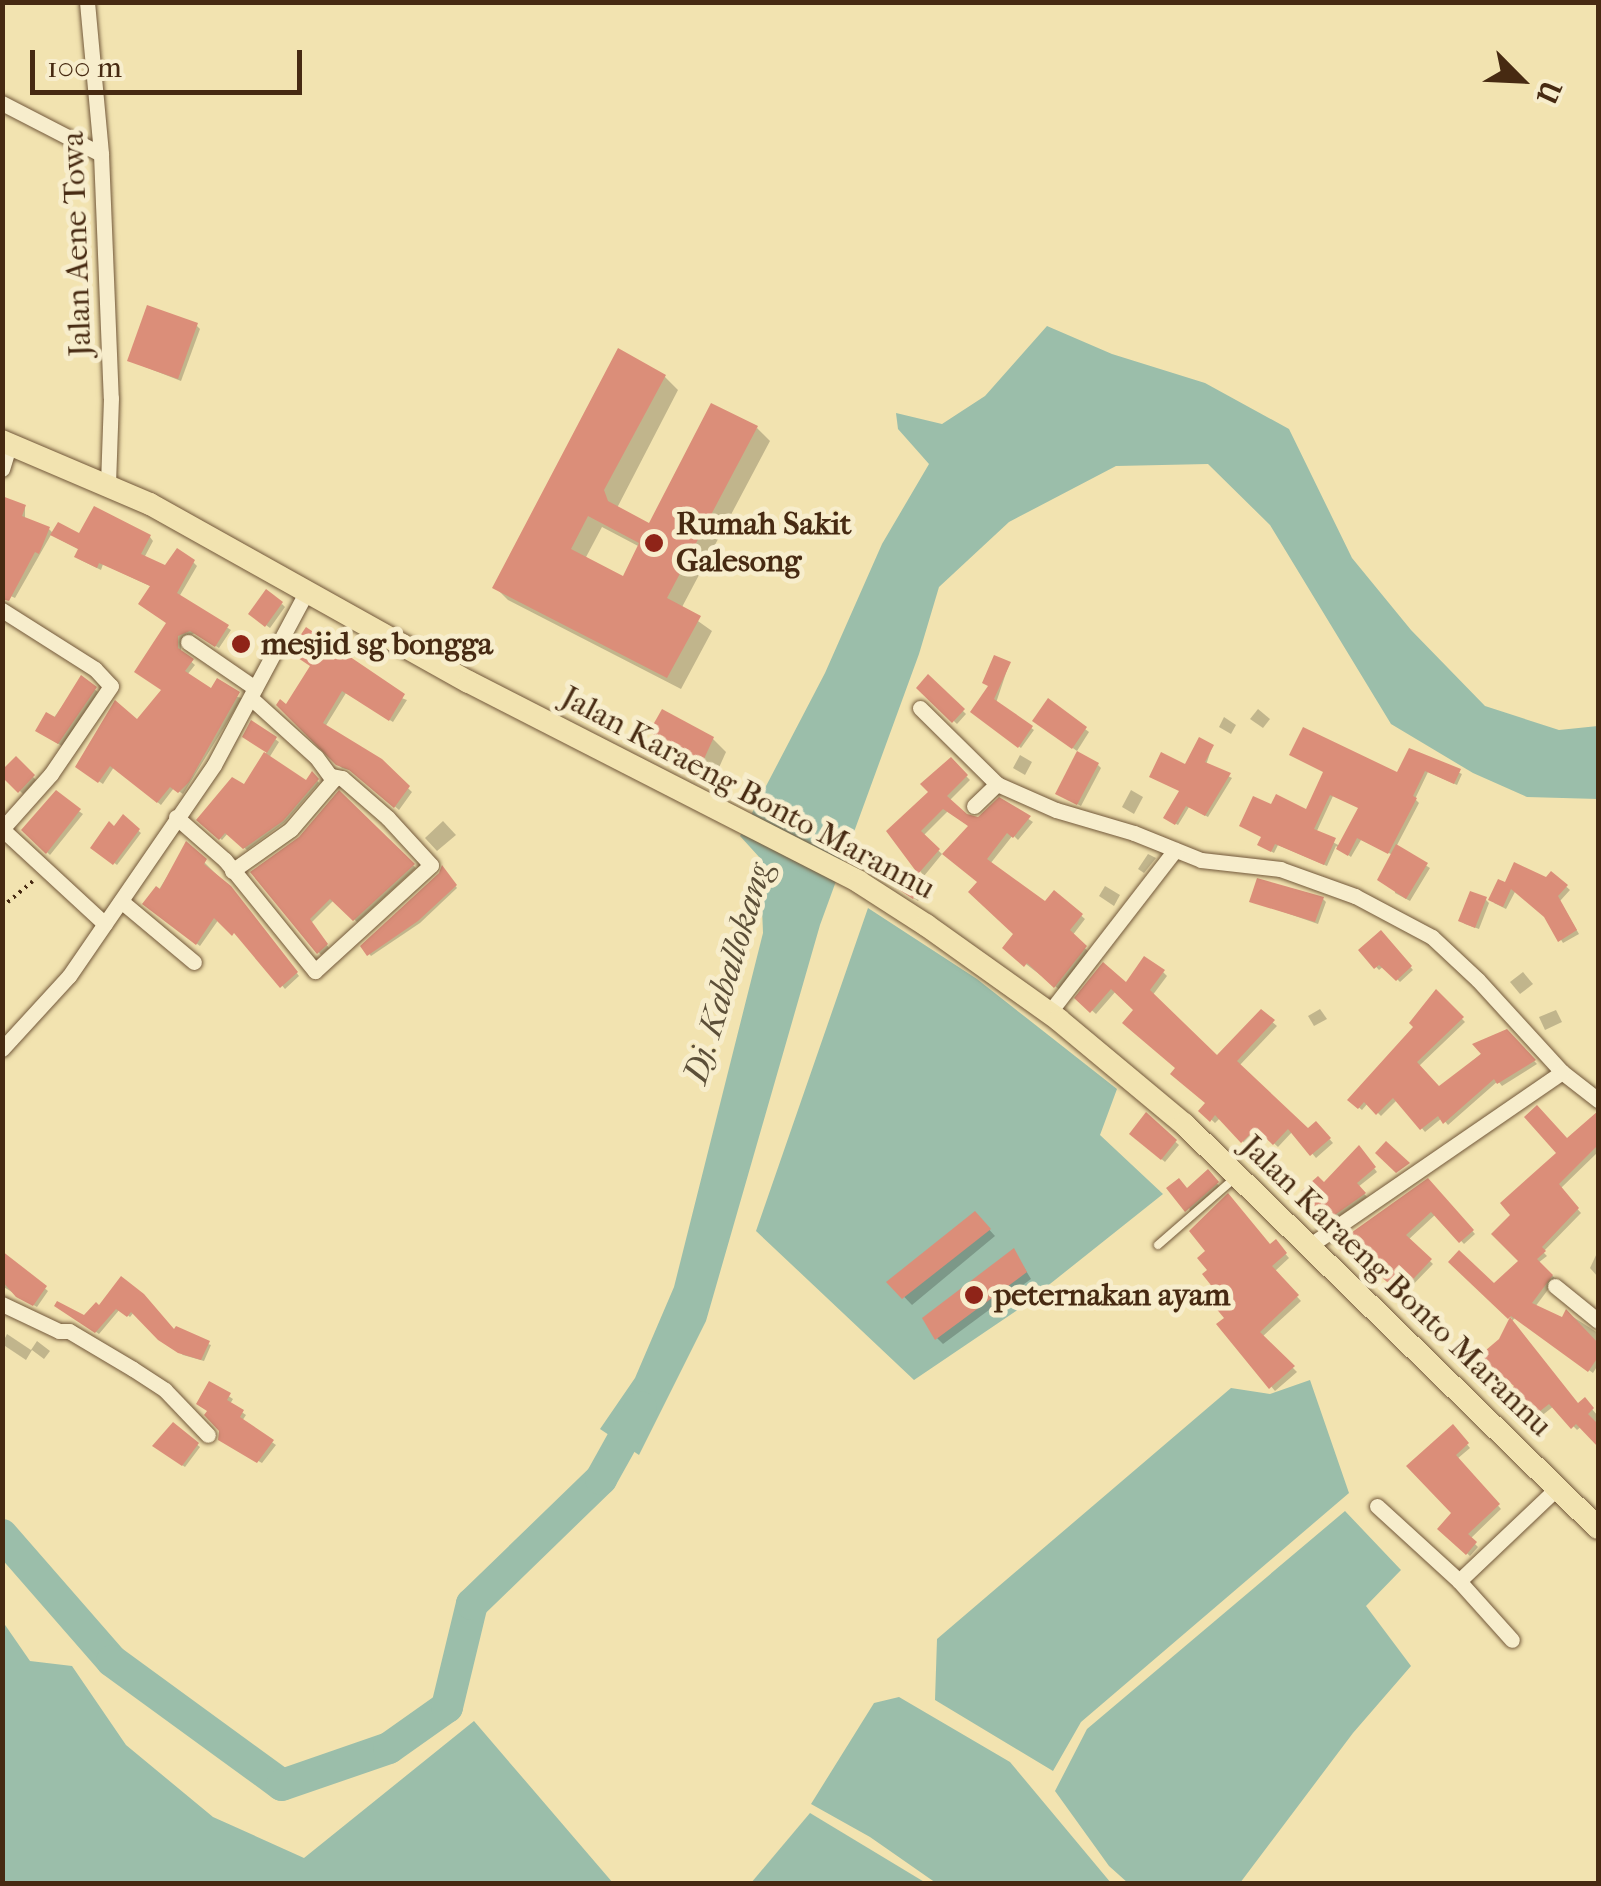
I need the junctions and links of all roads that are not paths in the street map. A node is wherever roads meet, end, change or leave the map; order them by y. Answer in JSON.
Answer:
{"nodes":[{"id":1,"x":87,"y":2,"type":"edge"},
{"id":2,"x":2,"y":103,"type":"edge"},
{"id":3,"x":101,"y":154,"type":"junction"},
{"id":4,"x":6,"y":442,"type":"edge"},
{"id":5,"x":2,"y":469,"type":"edge"},
{"id":6,"x":108,"y":484,"type":"junction"},
{"id":7,"x":306,"y":593,"type":"junction"},
{"id":8,"x":2,"y":610,"type":"edge"},
{"id":9,"x":188,"y":642,"type":"dead end"},
{"id":10,"x":253,"y":693,"type":"junction"},
{"id":11,"x":920,"y":708,"type":"dead end"},
{"id":12,"x":332,"y":776,"type":"junction"},
{"id":13,"x":998,"y":784,"type":"junction"},
{"id":14,"x":974,"y":806,"type":"dead end"},
{"id":15,"x":176,"y":816,"type":"junction"},
{"id":16,"x":2,"y":829,"type":"edge"},
{"id":17,"x":1176,"y":850,"type":"junction"},
{"id":18,"x":232,"y":870,"type":"junction"},
{"id":19,"x":121,"y":900,"type":"junction"},
{"id":20,"x":105,"y":924,"type":"junction"},
{"id":21,"x":194,"y":962,"type":"dead end"},
{"id":22,"x":1049,"y":1013,"type":"junction"},
{"id":23,"x":2,"y":1049,"type":"edge"},
{"id":24,"x":1562,"y":1072,"type":"junction"},
{"id":25,"x":1598,"y":1100,"type":"edge"},
{"id":26,"x":1236,"y":1177,"type":"junction"},
{"id":27,"x":1158,"y":1245,"type":"dead end"},
{"id":28,"x":1309,"y":1246,"type":"junction"},
{"id":29,"x":1554,"y":1286,"type":"dead end"},
{"id":30,"x":2,"y":1304,"type":"edge"},
{"id":31,"x":1598,"y":1321,"type":"edge"},
{"id":32,"x":208,"y":1435,"type":"dead end"},
{"id":33,"x":1557,"y":1488,"type":"junction"},
{"id":34,"x":1377,"y":1506,"type":"dead end"},
{"id":35,"x":1598,"y":1528,"type":"edge"},
{"id":36,"x":1458,"y":1581,"type":"junction"},
{"id":37,"x":1512,"y":1640,"type":"dead end"}],
"edges":[{"from":1,"to":3,"type":"street","name":"Jalan Aene Towa"},
{"from":2,"to":3,"type":"street"},
{"from":3,"to":6,"type":"street","name":"Jalan Aene Towa"},
{"from":4,"to":5,"type":"street"},
{"from":4,"to":6,"type":"main road","name":"Jalan Karaeng Bonto Marannu"},
{"from":6,"to":7,"type":"main road","name":"Jalan Karaeng Bonto Marannu"},
{"from":7,"to":10,"type":"street"},
{"from":7,"to":22,"type":"main road","name":"Jalan Karaeng Bonto Marannu"},
{"from":8,"to":16,"type":"street"},
{"from":9,"to":10,"type":"street"},
{"from":10,"to":12,"type":"street"},
{"from":10,"to":15,"type":"street"},
{"from":11,"to":13,"type":"street"},
{"from":12,"to":18,"type":"street"},
{"from":12,"to":18,"type":"street"},
{"from":13,"to":14,"type":"street"},
{"from":13,"to":17,"type":"street"},
{"from":15,"to":18,"type":"street"},
{"from":15,"to":19,"type":"street"},
{"from":16,"to":20,"type":"street"},
{"from":17,"to":22,"type":"street"},
{"from":17,"to":24,"type":"street"},
{"from":19,"to":20,"type":"street"},
{"from":19,"to":21,"type":"street"},
{"from":20,"to":23,"type":"street"},
{"from":22,"to":26,"type":"main road","name":"Jalan Karaeng Bonto Marannu"},
{"from":24,"to":25,"type":"street"},
{"from":24,"to":28,"type":"street"},
{"from":26,"to":27,"type":"lane"},
{"from":26,"to":28,"type":"main road","name":"Jalan Karaeng Bonto Marannu"},
{"from":28,"to":33,"type":"main road","name":"Jalan Karaeng Bonto Marannu"},
{"from":29,"to":31,"type":"street"},
{"from":30,"to":32,"type":"street"},
{"from":33,"to":35,"type":"main road","name":"Jalan Karaeng Bonto Marannu"},
{"from":33,"to":36,"type":"street"},
{"from":34,"to":36,"type":"street"},
{"from":36,"to":37,"type":"street"}]}
